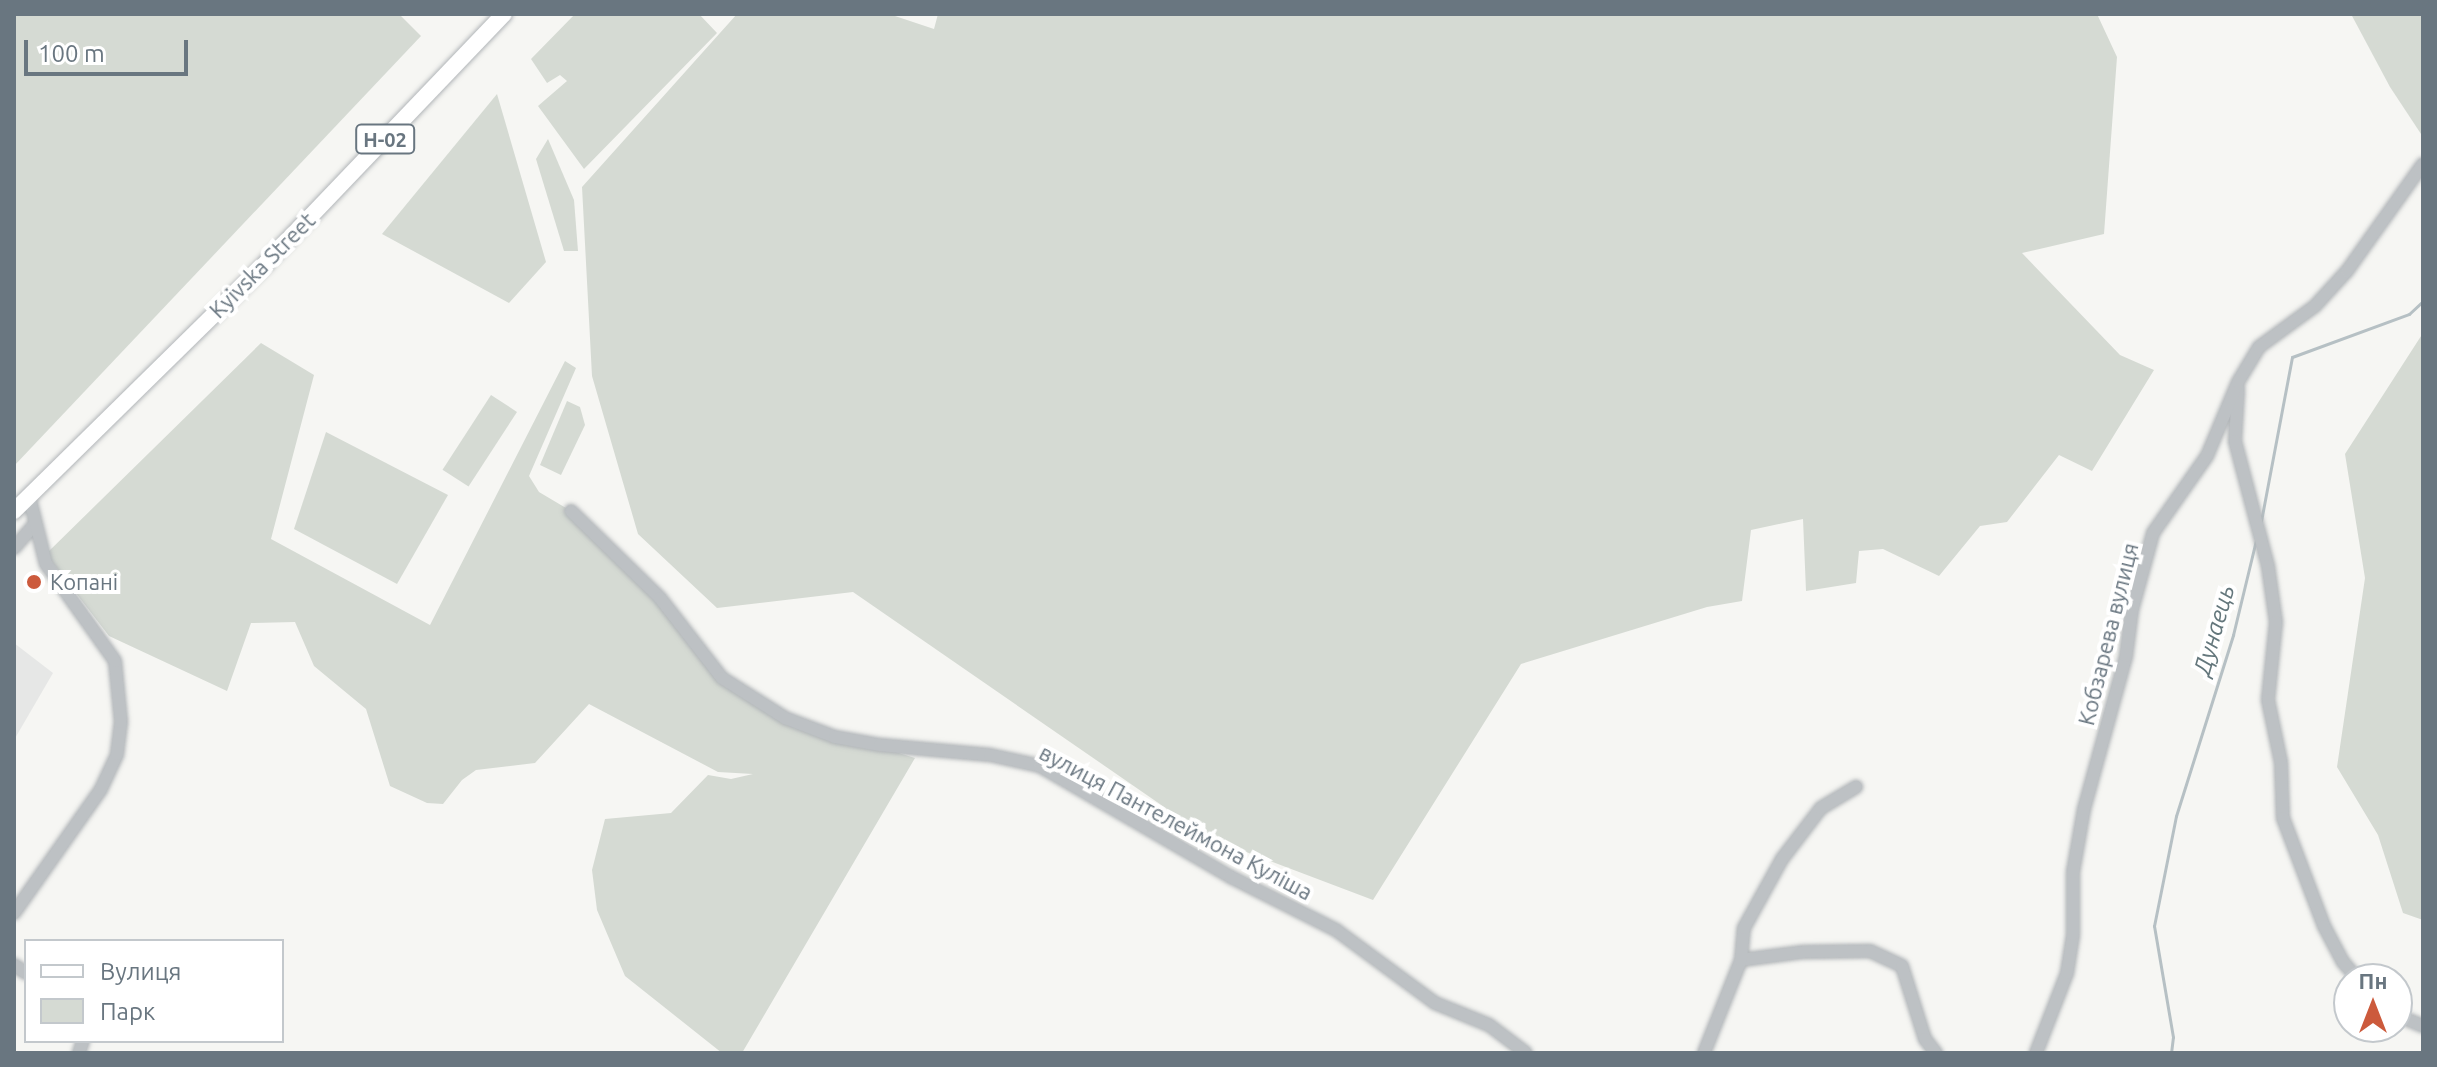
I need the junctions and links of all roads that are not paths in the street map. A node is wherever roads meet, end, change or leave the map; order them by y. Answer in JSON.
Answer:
{"nodes":[{"id":1,"x":504,"y":14,"type":"edge"},
{"id":2,"x":2423,"y":164,"type":"edge"},
{"id":3,"x":2238,"y":382,"type":"junction"},
{"id":4,"x":29,"y":496,"type":"junction"},
{"id":5,"x":14,"y":511,"type":"edge"},
{"id":6,"x":571,"y":511,"type":"dead end"},
{"id":7,"x":35,"y":524,"type":"junction"},
{"id":8,"x":14,"y":548,"type":"edge"},
{"id":9,"x":1856,"y":787,"type":"dead end"},
{"id":10,"x":14,"y":913,"type":"edge"},
{"id":11,"x":1741,"y":960,"type":"junction"},
{"id":12,"x":2344,"y":963,"type":"edge"},
{"id":13,"x":1526,"y":1053,"type":"edge"},
{"id":14,"x":1704,"y":1053,"type":"edge"},
{"id":15,"x":1936,"y":1053,"type":"edge"},
{"id":16,"x":2036,"y":1053,"type":"edge"}],
"edges":[{"from":1,"to":4,"type":"main road","name":"Kyivska Street","number":"Н-02"},
{"from":2,"to":3,"type":"street","name":"Кобзарева вулиця"},
{"from":3,"to":12,"type":"street"},
{"from":3,"to":16,"type":"street","name":"Кобзарева вулиця"},
{"from":4,"to":5,"type":"main road","name":"Kyivska Street","number":"Н-02"},
{"from":4,"to":7,"type":"street"},
{"from":6,"to":13,"type":"street","name":"вулиця Пантелеймона Куліша"},
{"from":7,"to":8,"type":"street"},
{"from":7,"to":10,"type":"street"},
{"from":9,"to":11,"type":"street"},
{"from":11,"to":14,"type":"street"},
{"from":11,"to":15,"type":"street"}]}
